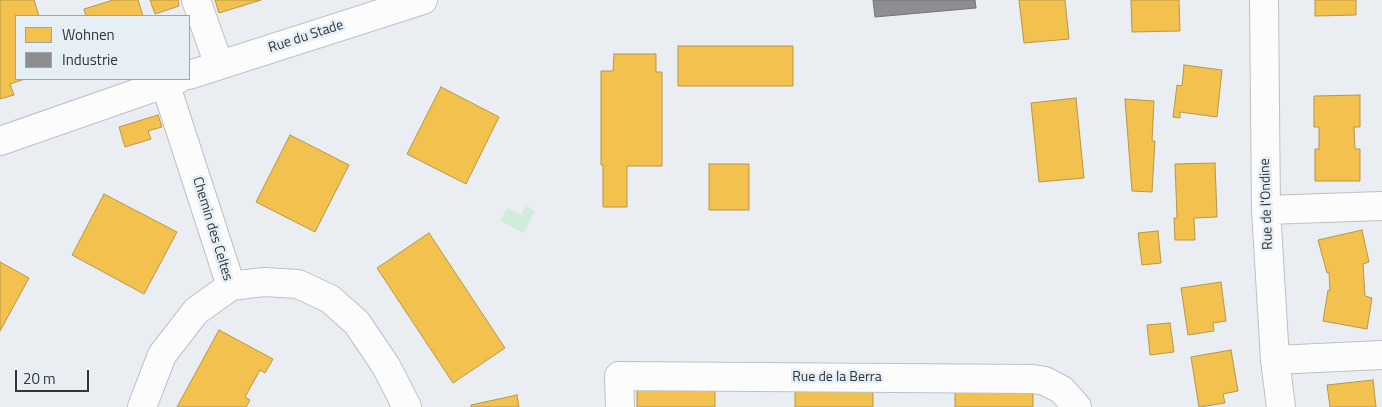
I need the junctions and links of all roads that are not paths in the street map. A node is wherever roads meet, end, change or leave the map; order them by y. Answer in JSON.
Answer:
{"nodes":[{"id":1,"x":196,"y":0,"type":"edge"},
{"id":2,"x":422,"y":0,"type":"edge"},
{"id":3,"x":1264,"y":0,"type":"edge"},
{"id":4,"x":219,"y":65,"type":"junction"},
{"id":5,"x":190,"y":75,"type":"edge"},
{"id":6,"x":174,"y":80,"type":"edge"},
{"id":7,"x":177,"y":80,"type":"edge"},
{"id":8,"x":0,"y":141,"type":"edge"},
{"id":9,"x":1382,"y":206,"type":"edge"},
{"id":10,"x":1266,"y":210,"type":"junction"},
{"id":11,"x":230,"y":286,"type":"junction"},
{"id":12,"x":1382,"y":355,"type":"edge"},
{"id":13,"x":1275,"y":360,"type":"junction"},
{"id":14,"x":142,"y":407,"type":"edge"},
{"id":15,"x":407,"y":407,"type":"edge"},
{"id":16,"x":620,"y":407,"type":"edge"},
{"id":17,"x":1077,"y":407,"type":"edge"},
{"id":18,"x":1281,"y":407,"type":"edge"}],
"edges":[{"from":1,"to":4,"type":"street"},
{"from":2,"to":4,"type":"street","name":"Rue du Stade"},
{"from":3,"to":10,"type":"street","name":"Rue de l'Ondine"},
{"from":4,"to":5,"type":"street","name":"Rue du Stade"},
{"from":6,"to":8,"type":"street","name":"Rue du Stade"},
{"from":7,"to":11,"type":"street","name":"Chemin des Celtes"},
{"from":9,"to":10,"type":"street"},
{"from":10,"to":13,"type":"street","name":"Rue de l'Ondine"},
{"from":11,"to":14,"type":"street","name":"Chemin des Celtes"},
{"from":11,"to":15,"type":"street"},
{"from":12,"to":13,"type":"street"},
{"from":13,"to":18,"type":"street","name":"Rue de l'Ondine"},
{"from":16,"to":17,"type":"street","name":"Rue de la Berra"}]}
